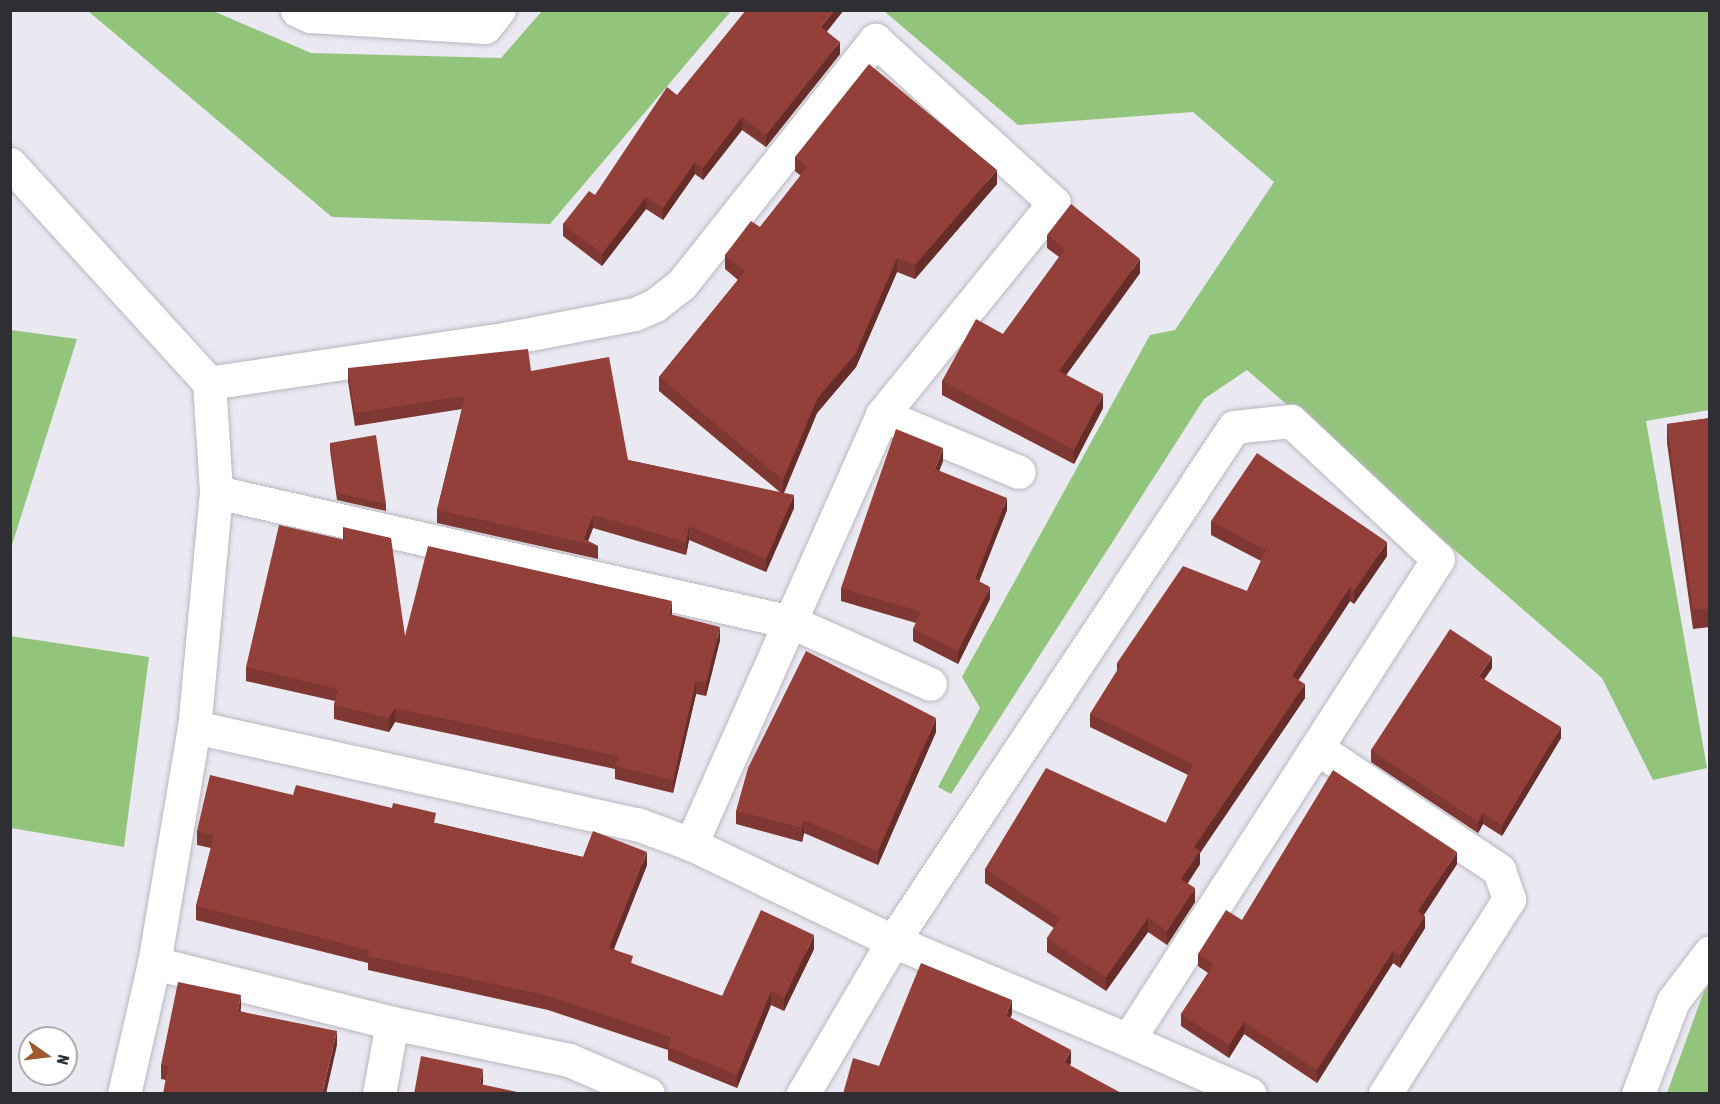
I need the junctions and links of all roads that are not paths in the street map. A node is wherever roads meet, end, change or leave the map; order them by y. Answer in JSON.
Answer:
{"nodes":[{"id":1,"x":297,"y":10,"type":"edge"},
{"id":2,"x":499,"y":10,"type":"edge"},
{"id":3,"x":10,"y":164,"type":"edge"},
{"id":4,"x":209,"y":383,"type":"junction"},
{"id":5,"x":882,"y":415,"type":"junction"},
{"id":6,"x":1019,"y":472,"type":"dead end"},
{"id":7,"x":216,"y":492,"type":"junction"},
{"id":8,"x":791,"y":622,"type":"junction"},
{"id":9,"x":930,"y":684,"type":"dead end"},
{"id":10,"x":194,"y":727,"type":"junction"},
{"id":11,"x":1320,"y":750,"type":"junction"},
{"id":12,"x":691,"y":844,"type":"junction"},
{"id":13,"x":893,"y":942,"type":"junction"},
{"id":14,"x":1710,"y":952,"type":"edge"},
{"id":15,"x":154,"y":963,"type":"junction"},
{"id":16,"x":392,"y":1023,"type":"junction"},
{"id":17,"x":1128,"y":1040,"type":"junction"},
{"id":18,"x":636,"y":1091,"type":"edge"},
{"id":19,"x":124,"y":1094,"type":"edge"},
{"id":20,"x":379,"y":1094,"type":"edge"},
{"id":21,"x":803,"y":1094,"type":"edge"},
{"id":22,"x":1250,"y":1094,"type":"edge"},
{"id":23,"x":1385,"y":1094,"type":"edge"},
{"id":24,"x":1638,"y":1094,"type":"edge"}],
"edges":[{"from":1,"to":2,"type":"street"},
{"from":3,"to":4,"type":"street"},
{"from":4,"to":5,"type":"street"},
{"from":4,"to":7,"type":"street"},
{"from":5,"to":6,"type":"street"},
{"from":5,"to":8,"type":"street"},
{"from":7,"to":8,"type":"street"},
{"from":7,"to":10,"type":"street"},
{"from":8,"to":9,"type":"street"},
{"from":8,"to":12,"type":"street"},
{"from":10,"to":12,"type":"street"},
{"from":10,"to":15,"type":"street"},
{"from":11,"to":13,"type":"street"},
{"from":11,"to":17,"type":"street"},
{"from":11,"to":23,"type":"street"},
{"from":12,"to":13,"type":"street"},
{"from":13,"to":17,"type":"street"},
{"from":13,"to":21,"type":"street"},
{"from":14,"to":24,"type":"street"},
{"from":15,"to":16,"type":"street"},
{"from":15,"to":19,"type":"street"},
{"from":16,"to":18,"type":"street"},
{"from":16,"to":20,"type":"street"},
{"from":17,"to":22,"type":"street"}]}
